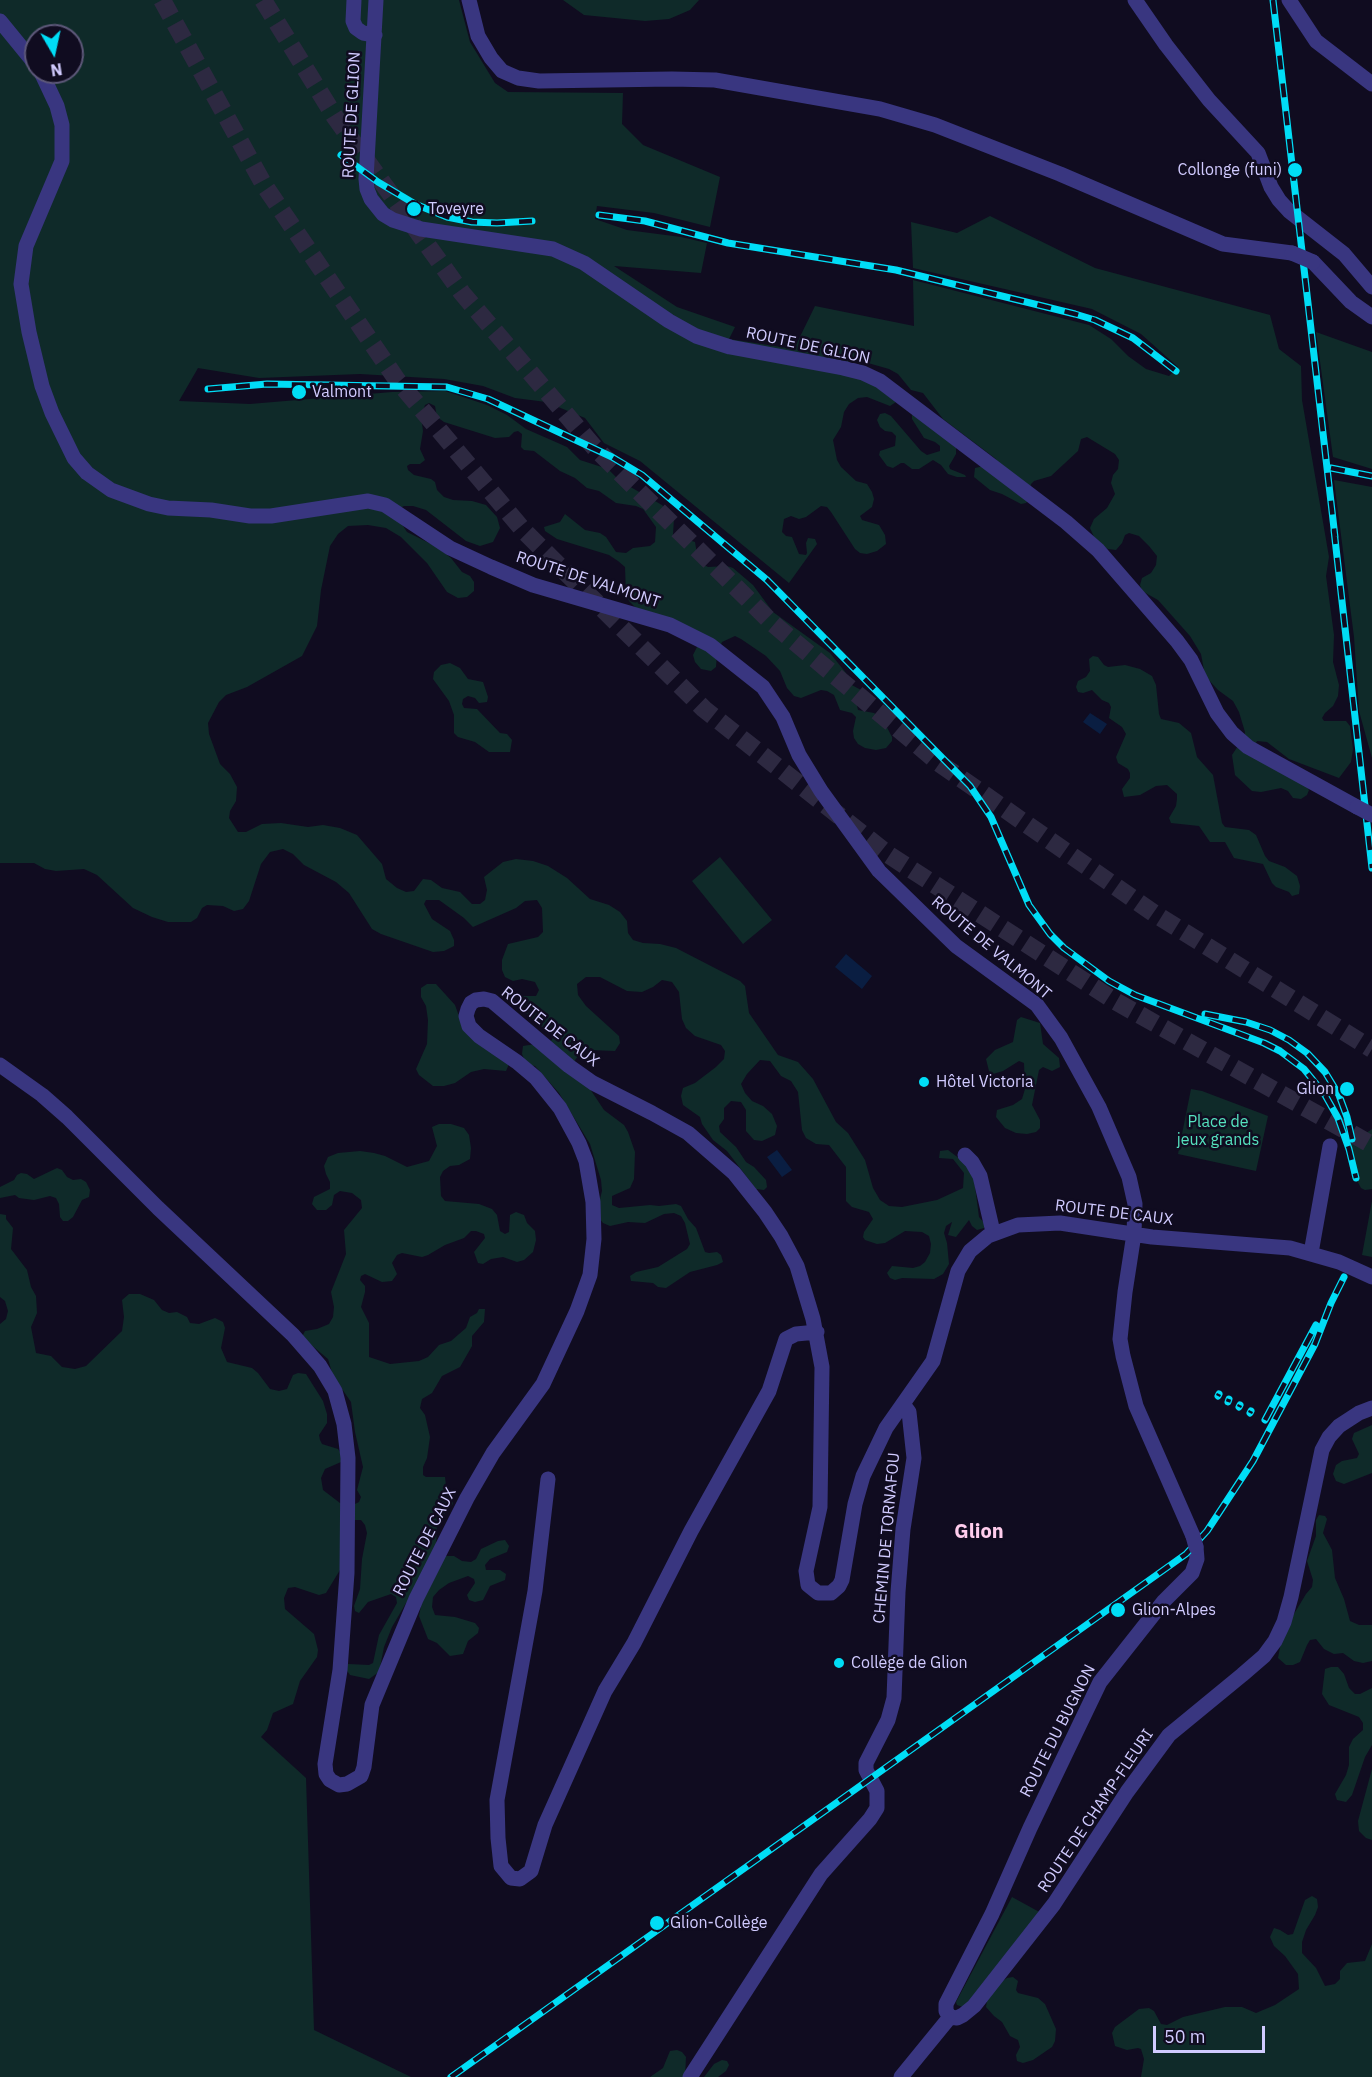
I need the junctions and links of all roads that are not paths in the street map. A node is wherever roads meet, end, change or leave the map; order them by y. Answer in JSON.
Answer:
{"nodes":[{"id":1,"x":354,"y":0,"type":"edge"},
{"id":2,"x":376,"y":0,"type":"edge"},
{"id":3,"x":469,"y":0,"type":"edge"},
{"id":4,"x":1135,"y":0,"type":"edge"},
{"id":5,"x":1288,"y":0,"type":"edge"},
{"id":6,"x":0,"y":21,"type":"edge"},
{"id":7,"x":375,"y":35,"type":"junction"},
{"id":8,"x":24,"y":50,"type":"edge"},
{"id":9,"x":48,"y":84,"type":"edge"},
{"id":10,"x":1372,"y":84,"type":"edge"},
{"id":11,"x":1372,"y":286,"type":"edge"},
{"id":12,"x":1372,"y":317,"type":"edge"},
{"id":13,"x":1372,"y":815,"type":"edge"},
{"id":14,"x":0,"y":1065,"type":"edge"},
{"id":15,"x":1330,"y":1146,"type":"dead end"},
{"id":16,"x":965,"y":1155,"type":"dead end"},
{"id":17,"x":993,"y":1232,"type":"junction"},
{"id":18,"x":1134,"y":1234,"type":"junction"},
{"id":19,"x":1311,"y":1253,"type":"junction"},
{"id":20,"x":1372,"y":1277,"type":"edge"},
{"id":21,"x":817,"y":1332,"type":"junction"},
{"id":22,"x":903,"y":1404,"type":"junction"},
{"id":23,"x":1372,"y":1408,"type":"edge"},
{"id":24,"x":548,"y":1479,"type":"dead end"},
{"id":25,"x":950,"y":2017,"type":"junction"},
{"id":26,"x":690,"y":2077,"type":"edge"},
{"id":27,"x":901,"y":2077,"type":"edge"}],
"edges":[{"from":1,"to":7,"type":"street"},
{"from":2,"to":7,"type":"street","name":"ROUTE DE GLION"},
{"from":3,"to":12,"type":"street","bridge":true},
{"from":4,"to":11,"type":"street"},
{"from":5,"to":10,"type":"street"},
{"from":6,"to":8,"type":"street"},
{"from":7,"to":13,"type":"street","name":"ROUTE DE GLION","bridge":true},
{"from":9,"to":18,"type":"street","name":"ROUTE DE VALMONT"},
{"from":14,"to":21,"type":"street","name":"ROUTE DE CAUX"},
{"from":15,"to":19,"type":"street"},
{"from":16,"to":17,"type":"street"},
{"from":17,"to":18,"type":"street","name":"ROUTE DE CAUX"},
{"from":17,"to":22,"type":"street","name":"ROUTE DE CAUX"},
{"from":18,"to":19,"type":"street","name":"ROUTE DE CAUX"},
{"from":18,"to":25,"type":"street","name":"ROUTE DU BUGNON","bridge":true},
{"from":19,"to":20,"type":"street","name":"ROUTE DE CAUX"},
{"from":21,"to":22,"type":"street","name":"ROUTE DE CAUX"},
{"from":21,"to":24,"type":"street"},
{"from":22,"to":26,"type":"street","name":"CHEMIN DE TORNAFOU"},
{"from":23,"to":25,"type":"street","name":"ROUTE DE CHAMP-FLEURI"},
{"from":25,"to":27,"type":"street"}]}
